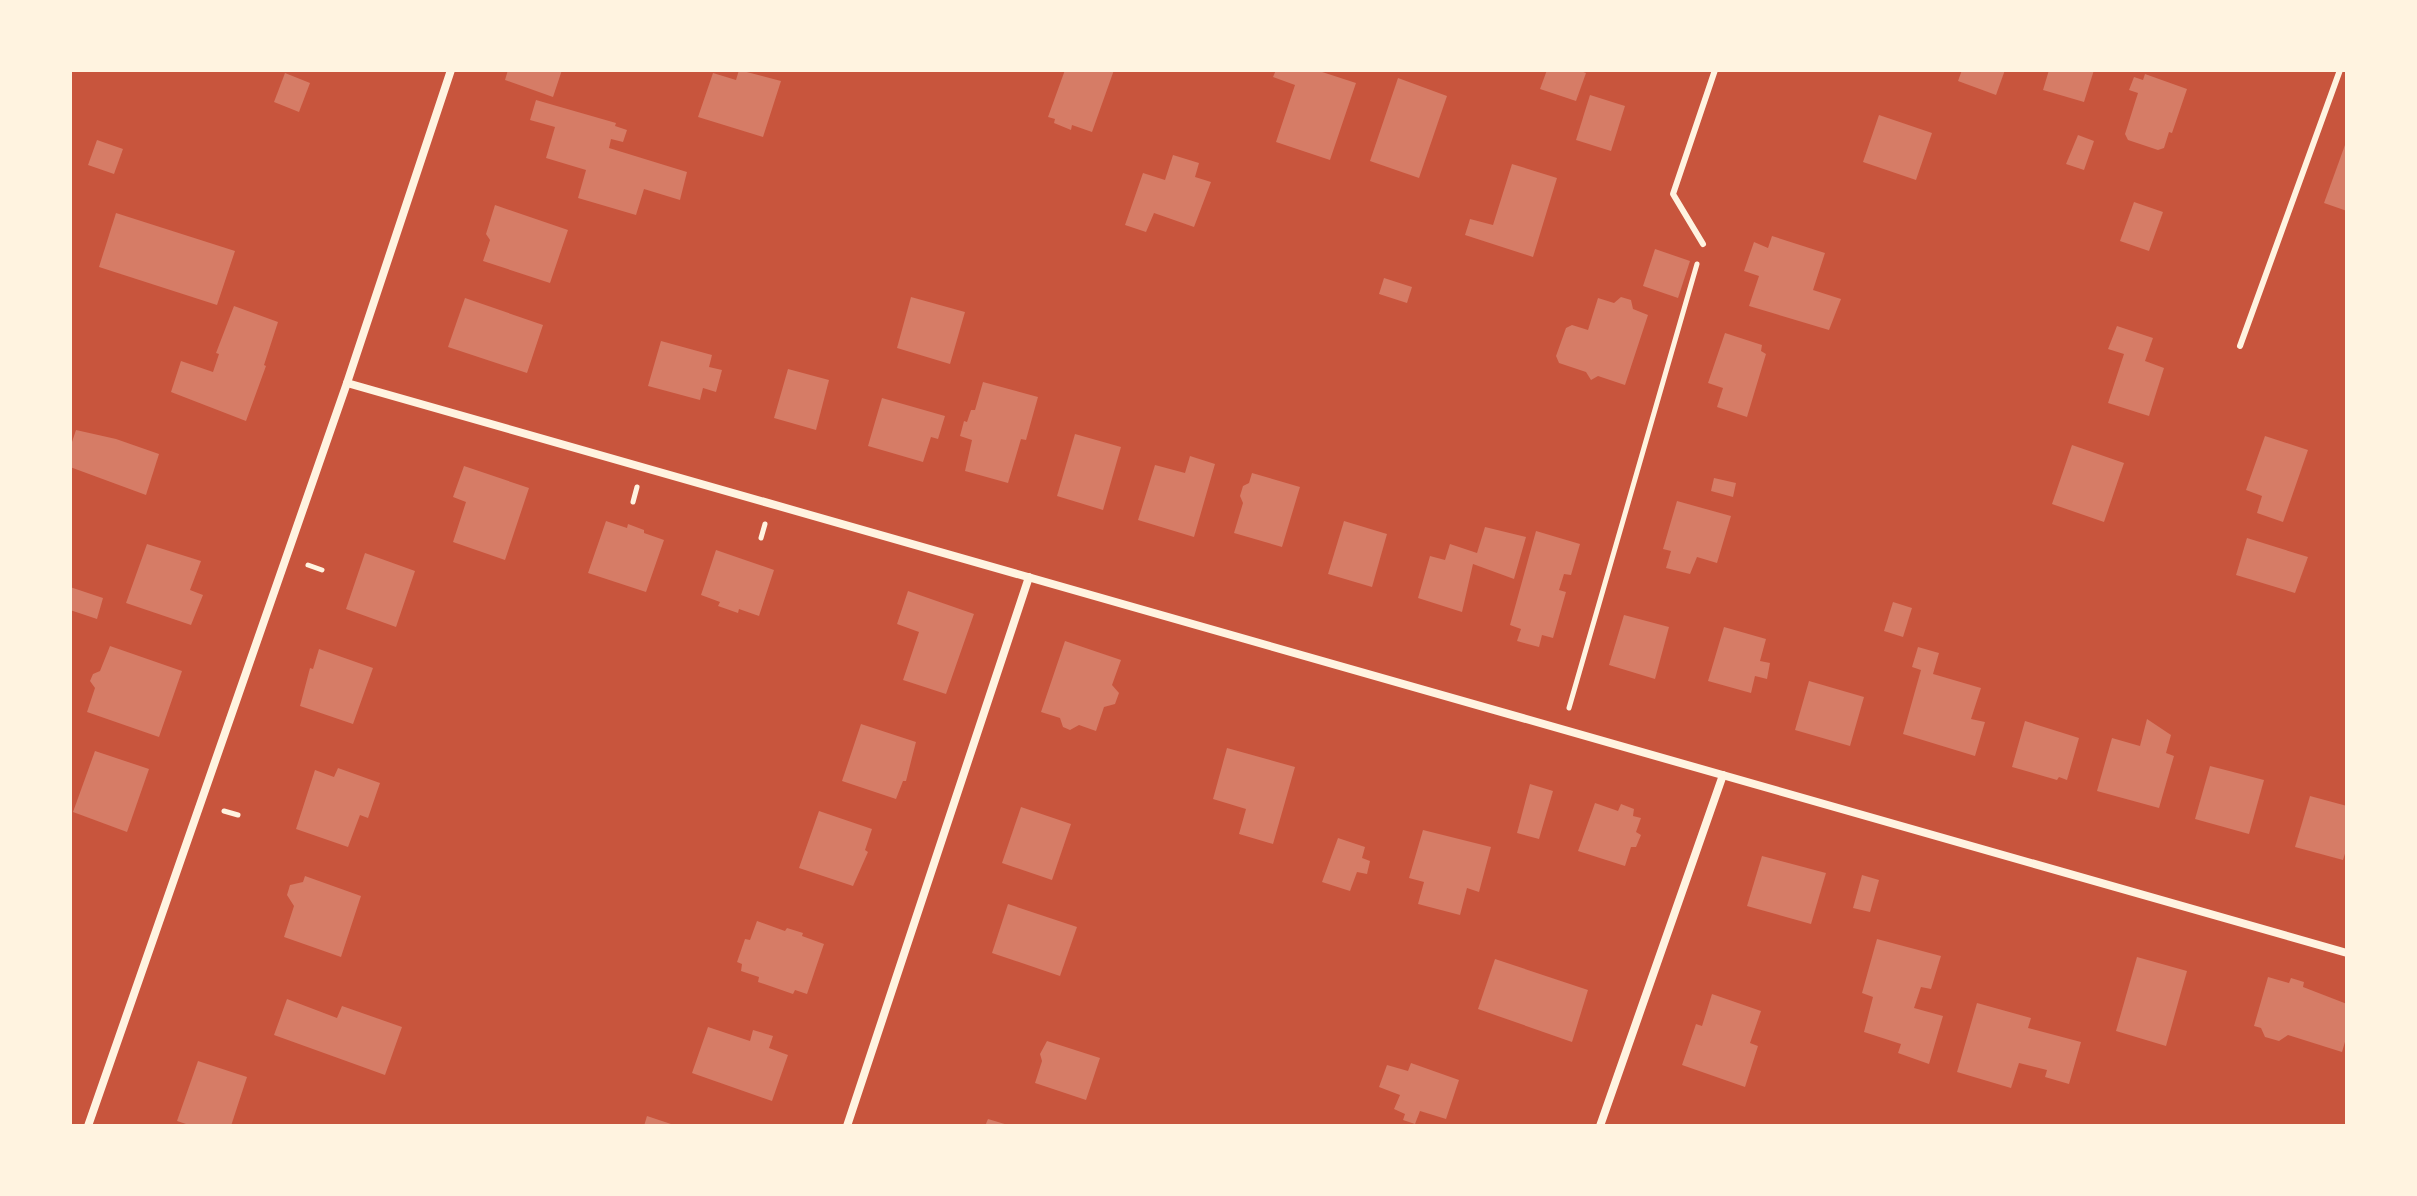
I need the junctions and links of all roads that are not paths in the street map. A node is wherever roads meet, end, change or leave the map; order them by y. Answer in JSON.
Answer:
{"nodes":[{"id":1,"x":451,"y":70,"type":"edge"},
{"id":2,"x":1715,"y":70,"type":"edge"},
{"id":3,"x":2340,"y":70,"type":"edge"},
{"id":4,"x":1703,"y":244,"type":"road end"},
{"id":5,"x":2240,"y":346,"type":"dead end"},
{"id":6,"x":347,"y":383,"type":"junction"},
{"id":7,"x":1029,"y":577,"type":"junction"},
{"id":8,"x":1723,"y":775,"type":"junction"},
{"id":9,"x":2347,"y":953,"type":"edge"},
{"id":10,"x":88,"y":1126,"type":"edge"},
{"id":11,"x":847,"y":1126,"type":"edge"},
{"id":12,"x":1600,"y":1126,"type":"edge"}],
"edges":[{"from":1,"to":6,"type":"street"},
{"from":2,"to":4,"type":"lane"},
{"from":3,"to":5,"type":"lane"},
{"from":6,"to":7,"type":"street"},
{"from":6,"to":10,"type":"street"},
{"from":7,"to":8,"type":"street"},
{"from":7,"to":11,"type":"street"},
{"from":8,"to":9,"type":"street"},
{"from":8,"to":12,"type":"street"}]}
